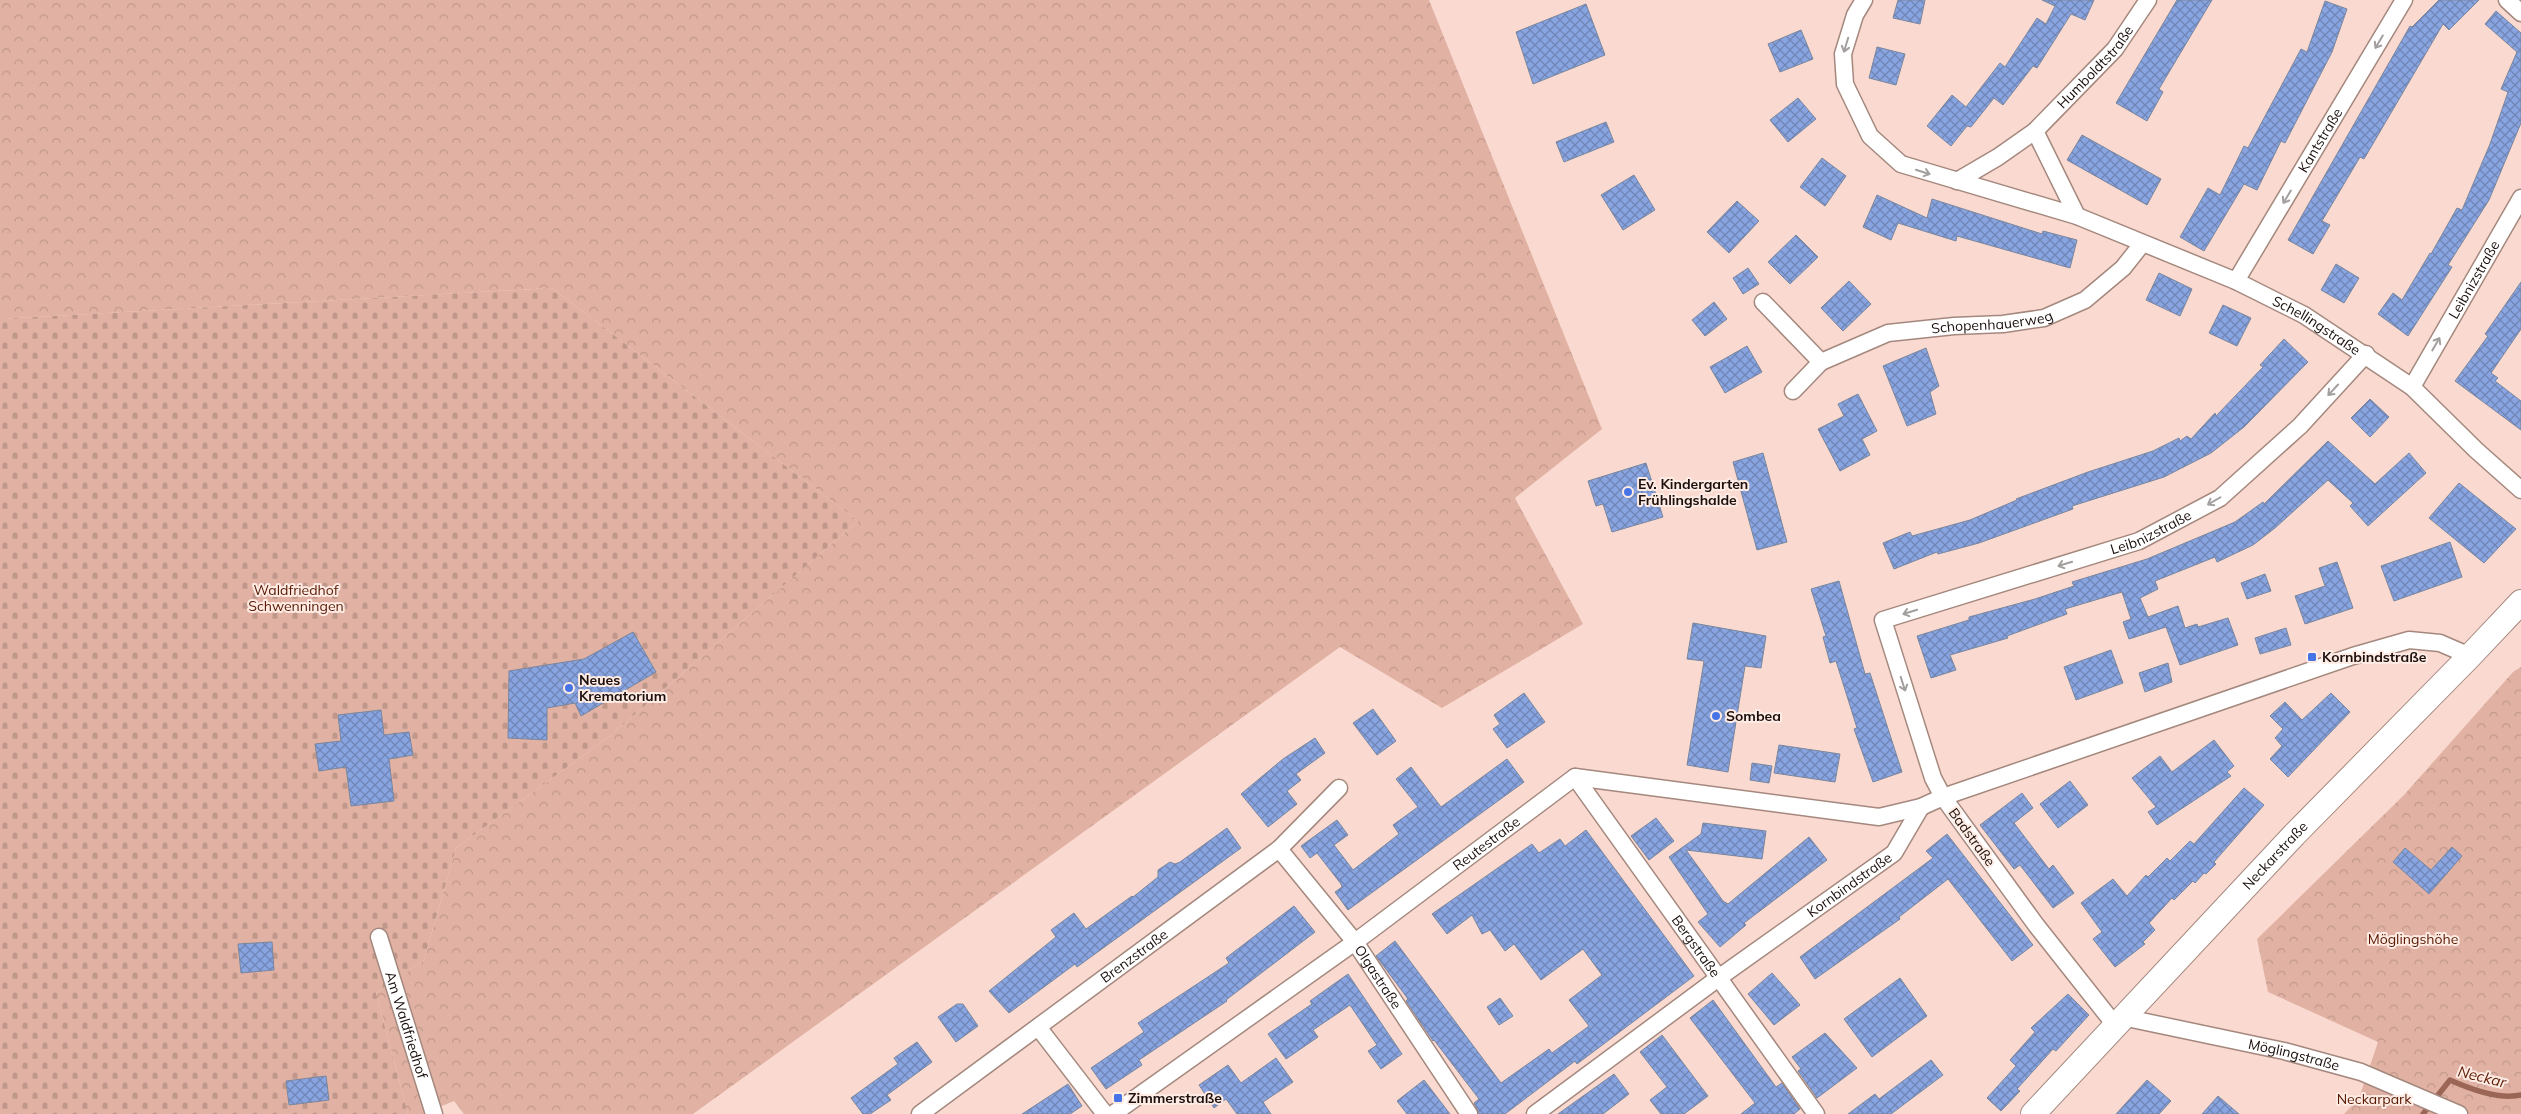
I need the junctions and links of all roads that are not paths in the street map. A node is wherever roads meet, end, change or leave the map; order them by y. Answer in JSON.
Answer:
{"nodes":[{"id":1,"x":1864,"y":0,"type":"edge"},
{"id":2,"x":2148,"y":0,"type":"edge"},
{"id":3,"x":2404,"y":0,"type":"edge"},
{"id":4,"x":2506,"y":0,"type":"edge"},
{"id":5,"x":2521,"y":13,"type":"edge"},
{"id":6,"x":2035,"y":131,"type":"junction"},
{"id":7,"x":1958,"y":181,"type":"junction"},
{"id":8,"x":2521,"y":198,"type":"edge"},
{"id":9,"x":2077,"y":216,"type":"junction"},
{"id":10,"x":2142,"y":244,"type":"junction"},
{"id":11,"x":2236,"y":282,"type":"junction"},
{"id":12,"x":1763,"y":302,"type":"dead end"},
{"id":13,"x":2366,"y":354,"type":"junction"},
{"id":14,"x":1821,"y":362,"type":"junction"},
{"id":15,"x":2412,"y":387,"type":"junction"},
{"id":16,"x":1794,"y":391,"type":"dead end"},
{"id":17,"x":2521,"y":490,"type":"edge"},
{"id":18,"x":2521,"y":602,"type":"edge"},
{"id":19,"x":1883,"y":620,"type":"joint"},
{"id":20,"x":2470,"y":656,"type":"junction"},
{"id":21,"x":1575,"y":777,"type":"junction"},
{"id":22,"x":1339,"y":788,"type":"dead end"},
{"id":23,"x":1943,"y":797,"type":"junction"},
{"id":24,"x":1921,"y":807,"type":"junction"},
{"id":25,"x":1279,"y":849,"type":"junction"},
{"id":26,"x":379,"y":938,"type":"dead end"},
{"id":27,"x":1355,"y":942,"type":"junction"},
{"id":28,"x":1717,"y":979,"type":"junction"},
{"id":29,"x":2118,"y":1021,"type":"junction"},
{"id":30,"x":1038,"y":1026,"type":"junction"},
{"id":31,"x":429,"y":1112,"type":"edge"},
{"id":32,"x":2455,"y":1112,"type":"edge"},
{"id":33,"x":920,"y":1114,"type":"edge"},
{"id":34,"x":1105,"y":1114,"type":"edge"},
{"id":35,"x":1113,"y":1114,"type":"edge"},
{"id":36,"x":1469,"y":1114,"type":"edge"},
{"id":37,"x":1535,"y":1114,"type":"edge"},
{"id":38,"x":1816,"y":1114,"type":"edge"},
{"id":39,"x":2033,"y":1114,"type":"edge"}],
"edges":[{"from":1,"to":7,"type":"street","name":"Schellingstraße","one_way":true},
{"from":2,"to":6,"type":"street","name":"Humboldtstraße"},
{"from":3,"to":11,"type":"street","name":"Kantstraße","one_way":true},
{"from":4,"to":5,"type":"street"},
{"from":6,"to":7,"type":"street"},
{"from":6,"to":9,"type":"street"},
{"from":7,"to":9,"type":"street","name":"Schellingstraße"},
{"from":15,"to":8,"type":"street","name":"Leibnizstraße","one_way":true},
{"from":9,"to":10,"type":"street","name":"Schellingstraße"},
{"from":10,"to":11,"type":"street","name":"Schellingstraße"},
{"from":10,"to":14,"type":"street","name":"Schopenhauerweg"},
{"from":11,"to":13,"type":"street","name":"Schellingstraße"},
{"from":12,"to":14,"type":"street"},
{"from":13,"to":15,"type":"street","name":"Schellingstraße"},
{"from":13,"to":19,"type":"street","name":"Leibnizstraße","one_way":true},
{"from":14,"to":16,"type":"street","name":"Schopenhauerweg"},
{"from":15,"to":17,"type":"street","name":"Schellingstraße"},
{"from":18,"to":20,"type":"main road","name":"Neckarstraße"},
{"from":19,"to":23,"type":"street","name":"Badstraße","one_way":true},
{"from":20,"to":23,"type":"street"},
{"from":20,"to":29,"type":"main road","name":"Neckarstraße"},
{"from":21,"to":24,"type":"street"},
{"from":21,"to":27,"type":"street","name":"Reutestraße"},
{"from":21,"to":28,"type":"street","name":"Bergstraße"},
{"from":22,"to":25,"type":"street","name":"Brenzstraße"},
{"from":23,"to":24,"type":"street"},
{"from":23,"to":29,"type":"street","name":"Badstraße"},
{"from":24,"to":28,"type":"street","name":"Kornbindstraße"},
{"from":25,"to":27,"type":"street","name":"Olgastraße"},
{"from":25,"to":30,"type":"street","name":"Brenzstraße"},
{"from":26,"to":31,"type":"street","name":"Am Waldfriedhof"},
{"from":27,"to":35,"type":"street","name":"Reutestraße"},
{"from":27,"to":36,"type":"street","name":"Olgastraße"},
{"from":28,"to":37,"type":"street","name":"Kornbindstraße"},
{"from":28,"to":38,"type":"street","name":"Bergstraße"},
{"from":29,"to":32,"type":"street","name":"Möglingstraße"},
{"from":29,"to":39,"type":"main road","name":"Neckarstraße"},
{"from":30,"to":33,"type":"street","name":"Brenzstraße"},
{"from":30,"to":34,"type":"street"}]}
